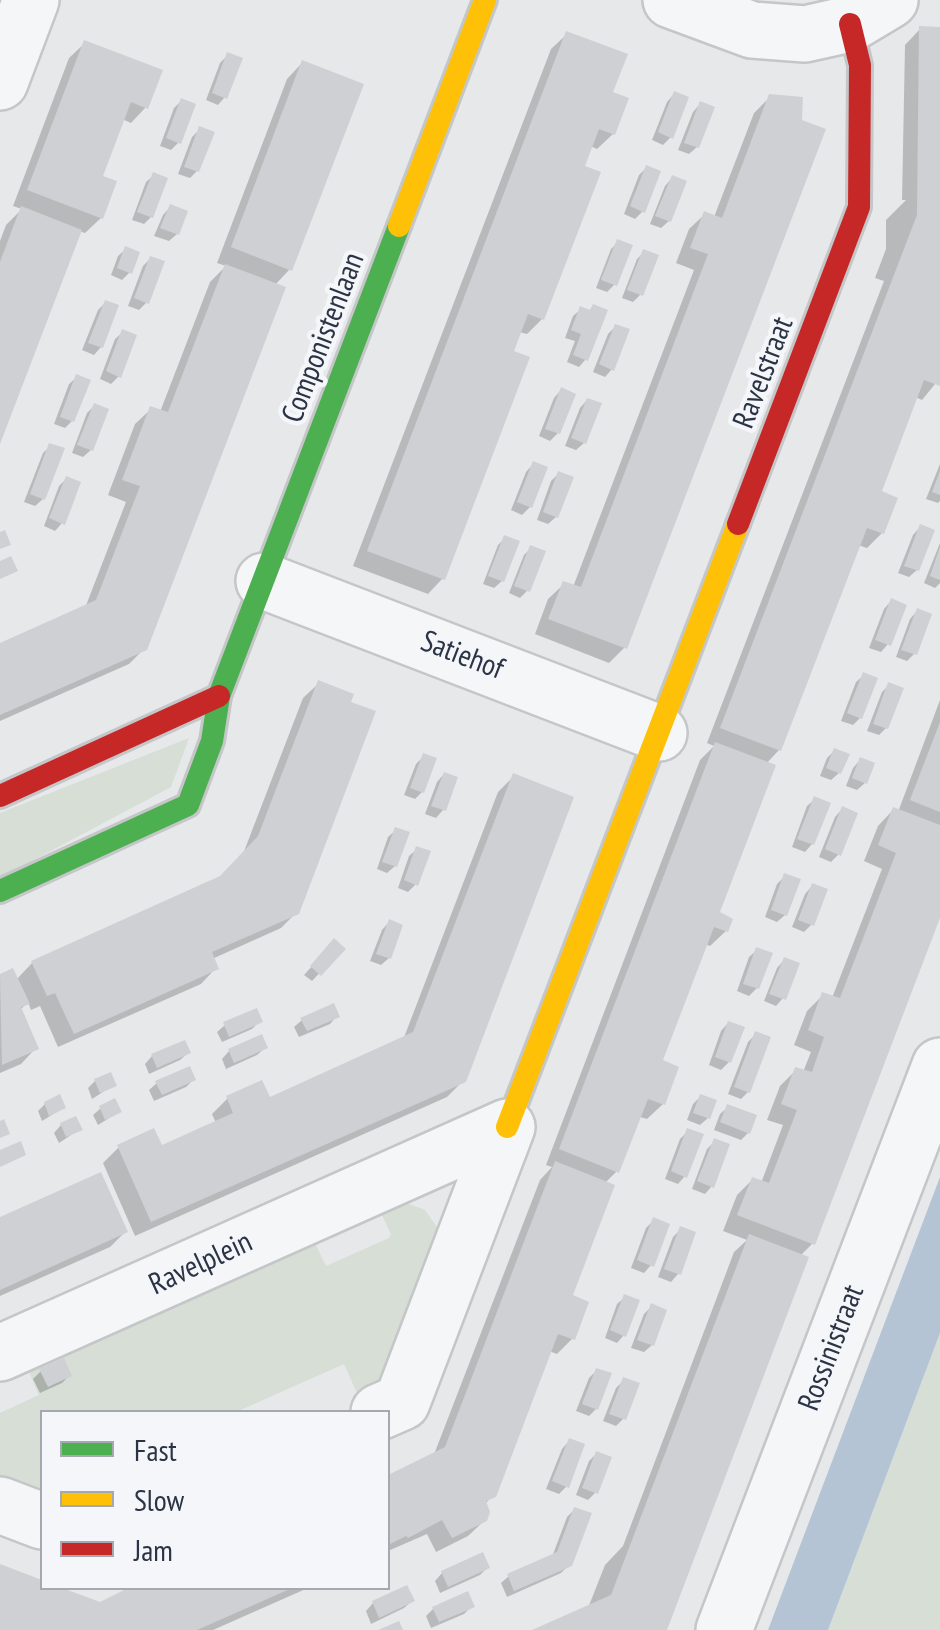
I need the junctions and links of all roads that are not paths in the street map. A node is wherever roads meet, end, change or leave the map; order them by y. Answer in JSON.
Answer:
{"nodes":[{"id":1,"x":31,"y":0,"type":"edge"},
{"id":2,"x":485,"y":0,"type":"edge"},
{"id":3,"x":671,"y":0,"type":"edge"},
{"id":4,"x":870,"y":12,"type":"edge"},
{"id":5,"x":0,"y":82,"type":"edge"},
{"id":6,"x":264,"y":580,"type":"junction"},
{"id":7,"x":219,"y":696,"type":"junction"},
{"id":8,"x":658,"y":732,"type":"junction"},
{"id":9,"x":0,"y":796,"type":"edge"},
{"id":10,"x":0,"y":892,"type":"edge"},
{"id":11,"x":940,"y":1066,"type":"edge"},
{"id":12,"x":506,"y":1127,"type":"junction"},
{"id":13,"x":402,"y":1173,"type":"junction"},
{"id":14,"x":472,"y":1219,"type":"junction"},
{"id":15,"x":0,"y":1353,"type":"edge"},
{"id":16,"x":384,"y":1410,"type":"edge"},
{"id":17,"x":0,"y":1504,"type":"edge"},
{"id":18,"x":40,"y":1520,"type":"edge"},
{"id":19,"x":724,"y":1630,"type":"edge"}],
"edges":[{"from":1,"to":5,"type":"street"},
{"from":2,"to":6,"type":"street","name":"Componistenlaan"},
{"from":3,"to":4,"type":"street"},
{"from":4,"to":8,"type":"street","name":"Ravelstraat"},
{"from":6,"to":7,"type":"street","name":"Componistenlaan"},
{"from":6,"to":8,"type":"street","name":"Satiehof"},
{"from":7,"to":9,"type":"street"},
{"from":7,"to":10,"type":"street","name":"Componistenlaan"},
{"from":8,"to":12,"type":"street"},
{"from":11,"to":19,"type":"street","name":"Rossinistraat"},
{"from":12,"to":13,"type":"street","name":"Ravelplein"},
{"from":12,"to":14,"type":"street"},
{"from":13,"to":14,"type":"street"},
{"from":13,"to":15,"type":"street","name":"Ravelplein"},
{"from":14,"to":16,"type":"street"},
{"from":17,"to":18,"type":"street"}]}
